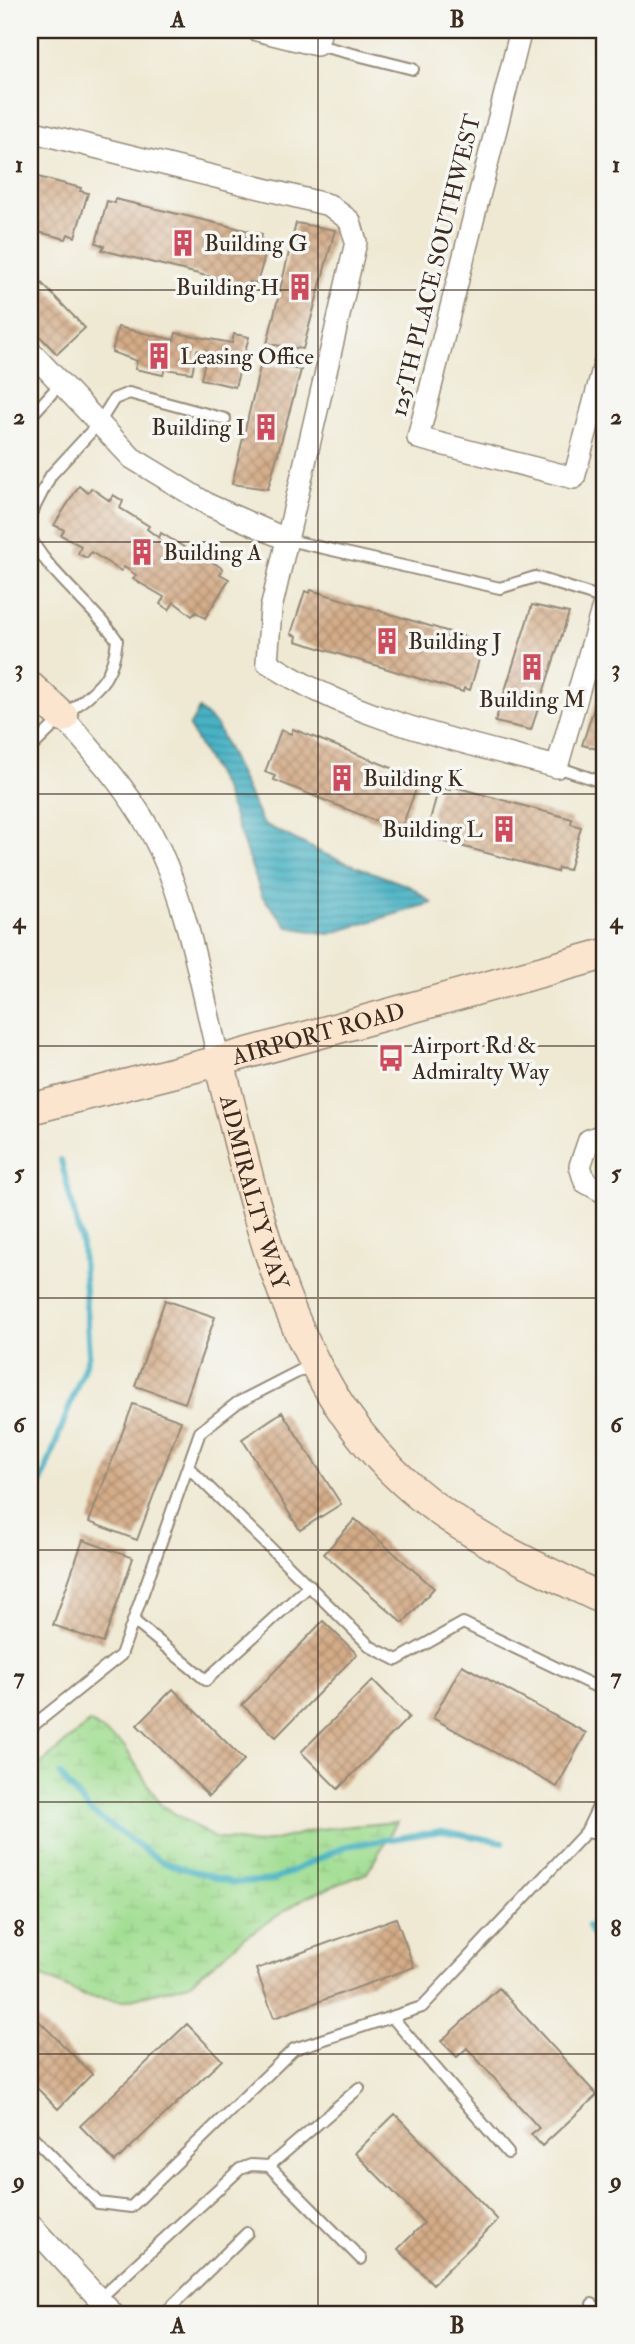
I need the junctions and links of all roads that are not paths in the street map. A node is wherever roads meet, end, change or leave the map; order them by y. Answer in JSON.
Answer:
{"nodes":[{"id":1,"x":32,"y":30,"type":"edge"},
{"id":2,"x":257,"y":30,"type":"edge"},
{"id":3,"x":521,"y":30,"type":"edge"},
{"id":4,"x":319,"y":38,"type":"edge"},
{"id":5,"x":30,"y":41,"type":"edge"},
{"id":6,"x":413,"y":69,"type":"dead end"},
{"id":7,"x":30,"y":131,"type":"edge"},
{"id":8,"x":30,"y":351,"type":"edge"},
{"id":9,"x":605,"y":361,"type":"edge"},
{"id":10,"x":62,"y":383,"type":"junction"},
{"id":11,"x":30,"y":417,"type":"edge"},
{"id":12,"x":225,"y":419,"type":"dead end"},
{"id":13,"x":99,"y":423,"type":"junction"},
{"id":14,"x":30,"y":516,"type":"edge"},
{"id":15,"x":30,"y":535,"type":"edge"},
{"id":16,"x":288,"y":540,"type":"junction"},
{"id":17,"x":605,"y":599,"type":"edge"},
{"id":18,"x":30,"y":687,"type":"edge"},
{"id":19,"x":63,"y":717,"type":"junction"},
{"id":20,"x":30,"y":749,"type":"edge"},
{"id":21,"x":557,"y":767,"type":"junction"},
{"id":22,"x":605,"y":783,"type":"edge"},
{"id":23,"x":605,"y":954,"type":"edge"},
{"id":24,"x":219,"y":1061,"type":"junction"},
{"id":25,"x":30,"y":1109,"type":"edge"},
{"id":26,"x":605,"y":1134,"type":"edge"},
{"id":27,"x":605,"y":1193,"type":"edge"},
{"id":28,"x":313,"y":1364,"type":"junction"},
{"id":29,"x":188,"y":1468,"type":"junction"},
{"id":30,"x":310,"y":1586,"type":"junction"},
{"id":31,"x":605,"y":1600,"type":"edge"},
{"id":32,"x":134,"y":1621,"type":"junction"},
{"id":33,"x":605,"y":1691,"type":"edge"},
{"id":34,"x":30,"y":1728,"type":"edge"},
{"id":35,"x":605,"y":1792,"type":"edge"},
{"id":36,"x":586,"y":1832,"type":"junction"},
{"id":37,"x":605,"y":1835,"type":"edge"},
{"id":38,"x":392,"y":2017,"type":"junction"},
{"id":39,"x":359,"y":2088,"type":"dead end"},
{"id":40,"x":30,"y":2134,"type":"edge"},
{"id":41,"x":508,"y":2153,"type":"dead end"},
{"id":42,"x":270,"y":2166,"type":"junction"},
{"id":43,"x":30,"y":2224,"type":"edge"},
{"id":44,"x":247,"y":2233,"type":"dead end"},
{"id":45,"x":361,"y":2259,"type":"dead end"},
{"id":46,"x":592,"y":2304,"type":"dead end"},
{"id":47,"x":106,"y":2307,"type":"edge"},
{"id":48,"x":164,"y":2314,"type":"edge"},
{"id":49,"x":603,"y":2314,"type":"edge"}],
"edges":[{"from":1,"to":5,"type":"lane"},
{"from":2,"to":4,"type":"street"},
{"from":3,"to":9,"type":"street","name":"125TH PLACE SOUTHWEST"},
{"from":4,"to":6,"type":"lane"},
{"from":7,"to":16,"type":"street"},
{"from":8,"to":10,"type":"street"},
{"from":10,"to":11,"type":"lane"},
{"from":10,"to":13,"type":"street"},
{"from":12,"to":13,"type":"lane"},
{"from":13,"to":14,"type":"lane"},
{"from":13,"to":16,"type":"street"},
{"from":15,"to":19,"type":"lane"},
{"from":16,"to":17,"type":"lane"},
{"from":16,"to":21,"type":"street"},
{"from":17,"to":21,"type":"street"},
{"from":18,"to":19,"type":"street","name":"ADMIRALTY WAY"},
{"from":19,"to":20,"type":"lane"},
{"from":19,"to":24,"type":"street","name":"ADMIRALTY WAY"},
{"from":21,"to":22,"type":"lane"},
{"from":23,"to":24,"type":"street","name":"AIRPORT ROAD"},
{"from":24,"to":25,"type":"street","name":"AIRPORT ROAD"},
{"from":24,"to":28,"type":"street","name":"ADMIRALTY WAY"},
{"from":26,"to":27,"type":"street"},
{"from":28,"to":29,"type":"lane"},
{"from":28,"to":31,"type":"street","name":"ADMIRALTY WAY"},
{"from":29,"to":30,"type":"lane"},
{"from":29,"to":32,"type":"lane"},
{"from":30,"to":32,"type":"lane"},
{"from":30,"to":33,"type":"lane"},
{"from":32,"to":34,"type":"lane"},
{"from":35,"to":36,"type":"lane"},
{"from":36,"to":37,"type":"lane"},
{"from":36,"to":38,"type":"lane"},
{"from":38,"to":40,"type":"lane"},
{"from":38,"to":41,"type":"lane"},
{"from":39,"to":42,"type":"lane"},
{"from":42,"to":45,"type":"lane"},
{"from":42,"to":47,"type":"lane"},
{"from":43,"to":47,"type":"street"},
{"from":44,"to":48,"type":"lane"},
{"from":46,"to":49,"type":"lane"}]}
